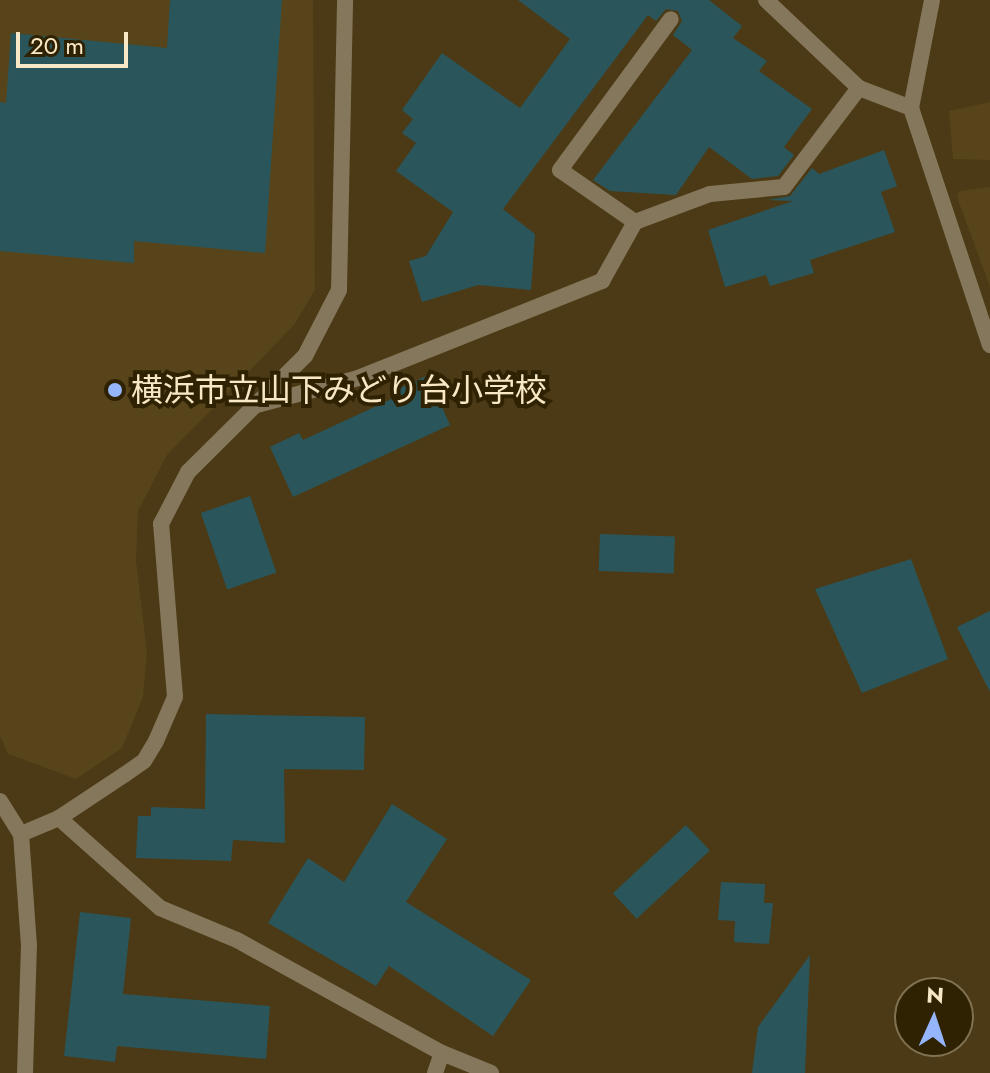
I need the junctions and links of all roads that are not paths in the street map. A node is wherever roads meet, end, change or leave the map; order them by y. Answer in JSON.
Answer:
{"nodes":[{"id":1,"x":345,"y":0,"type":"edge"},
{"id":2,"x":766,"y":0,"type":"edge"},
{"id":3,"x":932,"y":0,"type":"edge"},
{"id":4,"x":671,"y":19,"type":"dead end"},
{"id":5,"x":859,"y":88,"type":"junction"},
{"id":6,"x":911,"y":108,"type":"junction"},
{"id":7,"x":635,"y":222,"type":"junction"},
{"id":8,"x":990,"y":345,"type":"edge"},
{"id":9,"x":251,"y":406,"type":"junction"},
{"id":10,"x":0,"y":801,"type":"edge"},
{"id":11,"x":59,"y":818,"type":"junction"},
{"id":12,"x":21,"y":834,"type":"junction"},
{"id":13,"x":442,"y":1053,"type":"junction"},
{"id":14,"x":25,"y":1073,"type":"edge"},
{"id":15,"x":435,"y":1073,"type":"edge"},
{"id":16,"x":491,"y":1073,"type":"edge"}],
"edges":[{"from":1,"to":9,"type":"street"},
{"from":2,"to":5,"type":"street"},
{"from":3,"to":6,"type":"street"},
{"from":4,"to":7,"type":"street"},
{"from":5,"to":6,"type":"street"},
{"from":5,"to":7,"type":"street"},
{"from":6,"to":8,"type":"street"},
{"from":7,"to":9,"type":"street"},
{"from":9,"to":11,"type":"street"},
{"from":10,"to":12,"type":"street"},
{"from":11,"to":12,"type":"street"},
{"from":11,"to":13,"type":"street"},
{"from":12,"to":14,"type":"street"},
{"from":13,"to":15,"type":"street"},
{"from":13,"to":16,"type":"street"}]}
